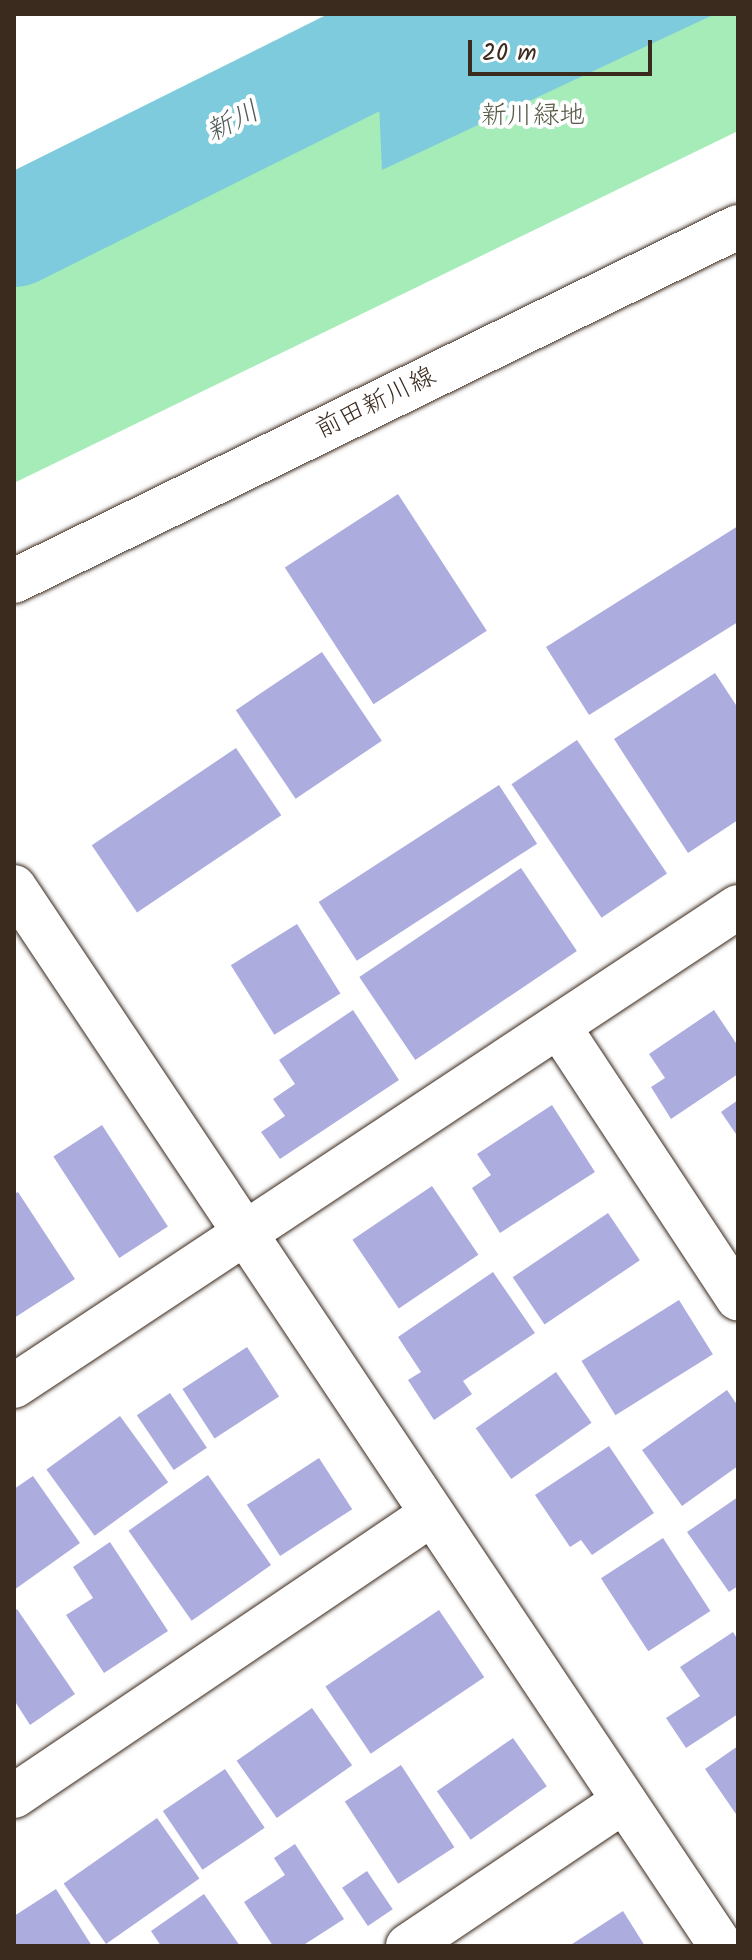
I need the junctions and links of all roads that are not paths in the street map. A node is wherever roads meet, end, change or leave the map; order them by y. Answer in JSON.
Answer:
{"nodes":[{"id":1,"x":738,"y":227,"type":"edge"},
{"id":2,"x":14,"y":581,"type":"edge"},
{"id":3,"x":14,"y":887,"type":"edge"},
{"id":4,"x":738,"y":907,"type":"edge"},
{"id":5,"x":559,"y":1027,"type":"junction"},
{"id":6,"x":244,"y":1232,"type":"junction"},
{"id":7,"x":738,"y":1298,"type":"edge"},
{"id":8,"x":14,"y":1386,"type":"edge"},
{"id":9,"x":432,"y":1514,"type":"junction"},
{"id":10,"x":14,"y":1796,"type":"edge"},
{"id":11,"x":624,"y":1801,"type":"junction"},
{"id":12,"x":408,"y":1946,"type":"edge"},
{"id":13,"x":721,"y":1946,"type":"edge"}],
"edges":[{"from":1,"to":2,"type":"street","name":"前田新川線"},
{"from":3,"to":6,"type":"street"},
{"from":4,"to":5,"type":"street"},
{"from":5,"to":6,"type":"street"},
{"from":5,"to":7,"type":"street"},
{"from":6,"to":8,"type":"street"},
{"from":6,"to":9,"type":"street"},
{"from":9,"to":10,"type":"street"},
{"from":9,"to":11,"type":"street"},
{"from":11,"to":12,"type":"street"},
{"from":11,"to":13,"type":"street"}]}
